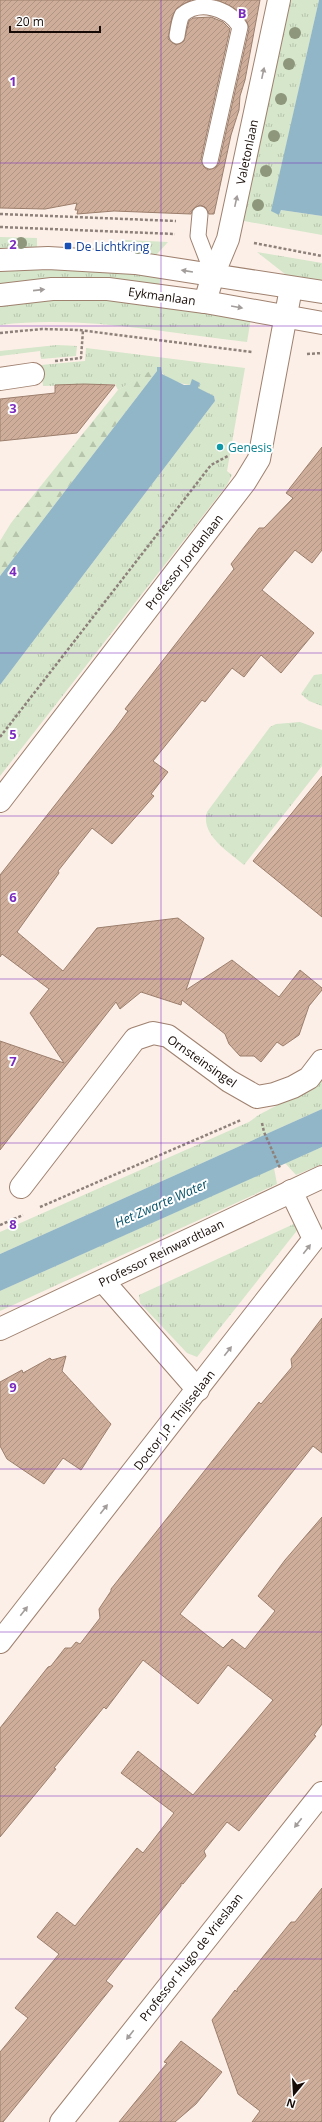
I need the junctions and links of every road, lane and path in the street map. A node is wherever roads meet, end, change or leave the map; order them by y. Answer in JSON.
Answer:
{"nodes":[{"id":1,"x":279,"y":0,"type":"edge"},
{"id":2,"x":176,"y":36,"type":"dead end"},
{"id":3,"x":210,"y":161,"type":"dead end"},
{"id":4,"x":0,"y":214,"type":"edge"},
{"id":5,"x":199,"y":224,"type":"junction"},
{"id":6,"x":0,"y":227,"type":"edge"},
{"id":7,"x":228,"y":239,"type":"junction"},
{"id":8,"x":322,"y":256,"type":"edge"},
{"id":9,"x":0,"y":260,"type":"edge"},
{"id":10,"x":213,"y":275,"type":"junction"},
{"id":11,"x":291,"y":288,"type":"junction"},
{"id":12,"x":322,"y":292,"type":"edge"},
{"id":13,"x":0,"y":295,"type":"edge"},
{"id":14,"x":205,"y":302,"type":"junction"},
{"id":15,"x":286,"y":316,"type":"junction"},
{"id":16,"x":322,"y":323,"type":"edge"},
{"id":17,"x":83,"y":330,"type":"junction"},
{"id":18,"x":0,"y":333,"type":"edge"},
{"id":19,"x":278,"y":355,"type":"junction"},
{"id":20,"x":33,"y":374,"type":"joint"},
{"id":21,"x":0,"y":379,"type":"edge"},
{"id":22,"x":264,"y":438,"type":"junction"},
{"id":23,"x":0,"y":737,"type":"edge"},
{"id":24,"x":0,"y":801,"type":"edge"},
{"id":25,"x":322,"y":1061,"type":"edge"},
{"id":26,"x":246,"y":1118,"type":"dead end"},
{"id":27,"x":264,"y":1132,"type":"dead end"},
{"id":28,"x":280,"y":1168,"type":"dead end"},
{"id":29,"x":322,"y":1177,"type":"edge"},
{"id":30,"x":21,"y":1187,"type":"dead end"},
{"id":31,"x":291,"y":1191,"type":"junction"},
{"id":32,"x":39,"y":1208,"type":"dead end"},
{"id":33,"x":25,"y":1214,"type":"dead end"},
{"id":34,"x":0,"y":1225,"type":"edge"},
{"id":35,"x":103,"y":1281,"type":"junction"},
{"id":36,"x":0,"y":1329,"type":"edge"},
{"id":37,"x":198,"y":1390,"type":"junction"},
{"id":38,"x":0,"y":1642,"type":"edge"},
{"id":39,"x":322,"y":1793,"type":"edge"},
{"id":40,"x":61,"y":2122,"type":"edge"}],
"edges":[{"from":7,"to":1,"type":"street","name":"Valetonlaan","one_way":true},
{"from":2,"to":3,"type":"lane"},
{"from":4,"to":5,"type":"path"},
{"from":5,"to":6,"type":"path"},
{"from":5,"to":10,"type":"lane"},
{"from":7,"to":8,"type":"path"},
{"from":7,"to":10,"type":"street","name":"Valetonlaan"},
{"from":10,"to":9,"type":"street","one_way":true},
{"from":10,"to":11,"type":"street"},
{"from":10,"to":14,"type":"street","name":"Valetonlaan"},
{"from":11,"to":12,"type":"street"},
{"from":11,"to":15,"type":"street","name":"Professor Jordanlaan"},
{"from":13,"to":14,"type":"street","name":"Eykmanlaan","one_way":true},
{"from":14,"to":15,"type":"street","name":"Eykmanlaan","one_way":true},
{"from":15,"to":16,"type":"street","name":"Eykmanlaan"},
{"from":15,"to":19,"type":"street","name":"Professor Jordanlaan"},
{"from":17,"to":18,"type":"path"},
{"from":17,"to":19,"type":"path"},
{"from":17,"to":20,"type":"path"},
{"from":19,"to":22,"type":"street","name":"Professor Jordanlaan"},
{"from":20,"to":21,"type":"street"},
{"from":22,"to":23,"type":"path"},
{"from":22,"to":24,"type":"street","name":"Professor Jordanlaan"},
{"from":25,"to":30,"type":"street","name":"Ornsteinsingel"},
{"from":26,"to":32,"type":"path"},
{"from":27,"to":28,"type":"path"},
{"from":29,"to":31,"type":"street","name":"Professor Reinwardtlaan"},
{"from":31,"to":35,"type":"street","name":"Professor Reinwardtlaan"},
{"from":37,"to":31,"type":"street","name":"Doctor J.P. Thijsselaan","one_way":true},
{"from":33,"to":34,"type":"path"},
{"from":35,"to":36,"type":"street","name":"Professor Reinwardtlaan"},
{"from":35,"to":37,"type":"street"},
{"from":38,"to":37,"type":"street","name":"Doctor J.P. Thijsselaan","one_way":true},
{"from":39,"to":40,"type":"street","name":"Professor Hugo de Vrieslaan","one_way":true}]}
